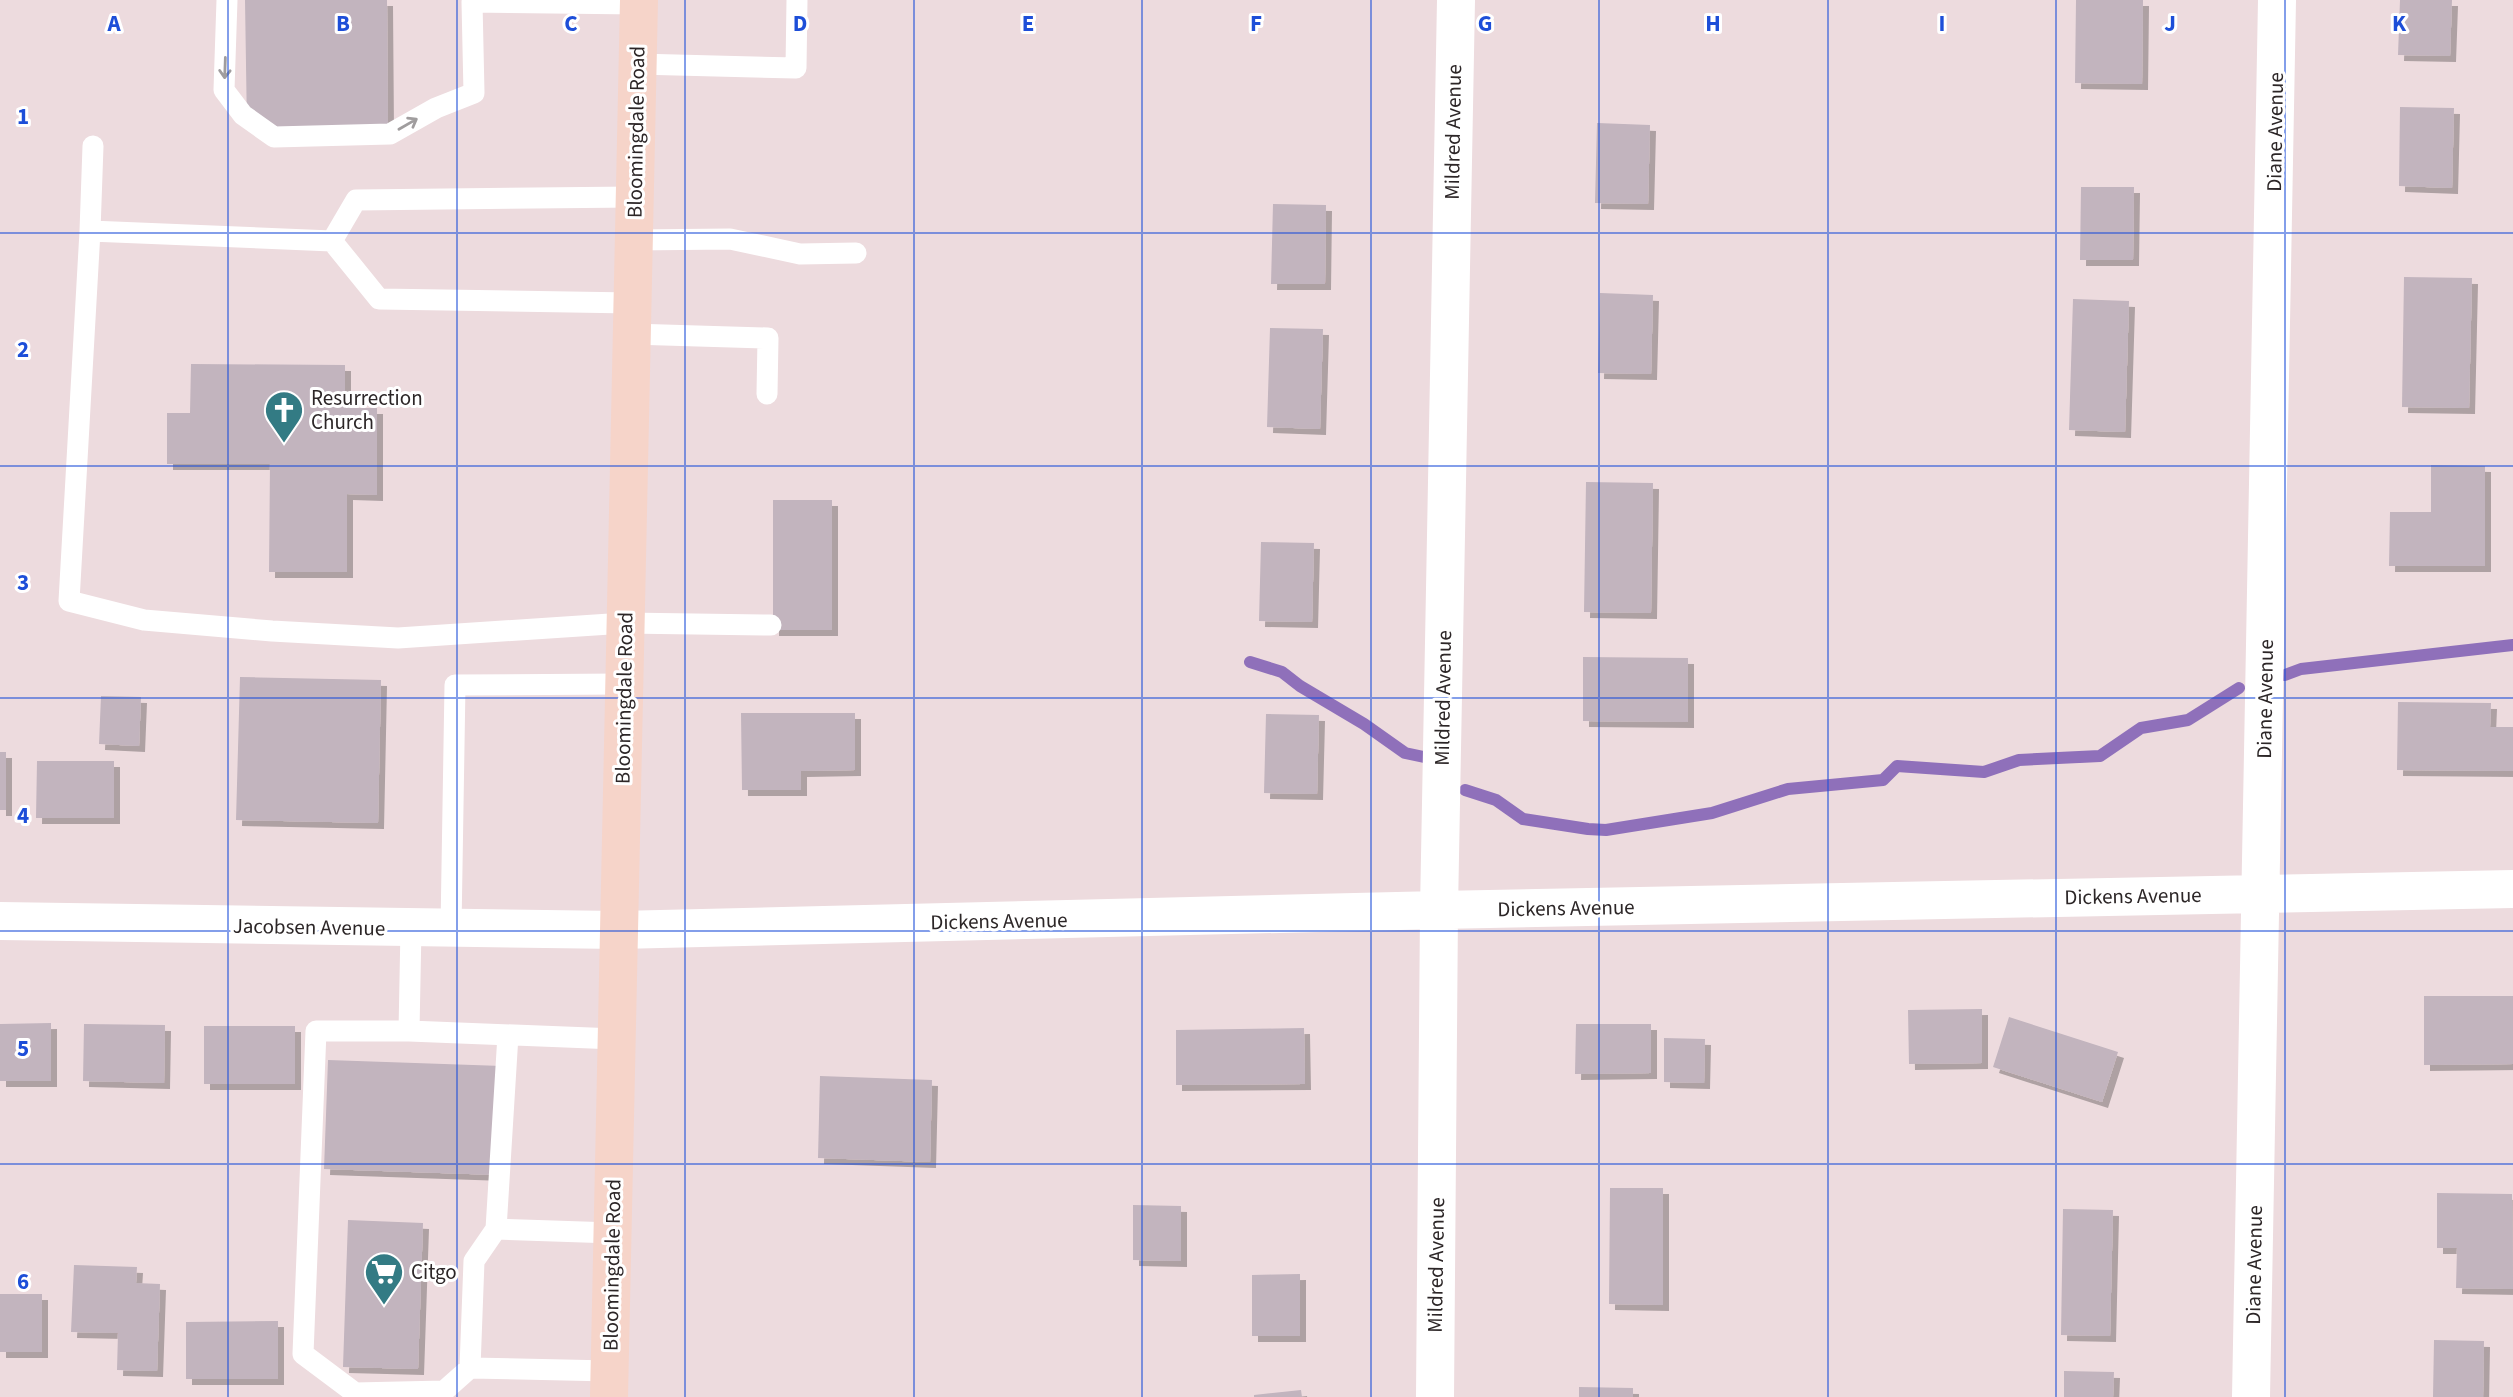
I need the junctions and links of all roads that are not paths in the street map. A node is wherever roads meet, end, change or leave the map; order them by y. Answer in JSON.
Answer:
{"nodes":[{"id":1,"x":227,"y":0,"type":"edge"},
{"id":2,"x":797,"y":0,"type":"edge"},
{"id":3,"x":1456,"y":0,"type":"edge"},
{"id":4,"x":2277,"y":0,"type":"edge"},
{"id":5,"x":470,"y":1,"type":"edge"},
{"id":6,"x":639,"y":2,"type":"edge"},
{"id":7,"x":637,"y":64,"type":"junction"},
{"id":8,"x":93,"y":146,"type":"dead end"},
{"id":9,"x":634,"y":197,"type":"junction"},
{"id":10,"x":90,"y":231,"type":"junction"},
{"id":11,"x":634,"y":240,"type":"junction"},
{"id":12,"x":332,"y":241,"type":"junction"},
{"id":13,"x":856,"y":253,"type":"dead end"},
{"id":14,"x":632,"y":318,"type":"junction"},
{"id":15,"x":767,"y":394,"type":"dead end"},
{"id":16,"x":625,"y":623,"type":"junction"},
{"id":17,"x":771,"y":625,"type":"dead end"},
{"id":18,"x":624,"y":684,"type":"junction"},
{"id":19,"x":2513,"y":889,"type":"edge"},
{"id":20,"x":2261,"y":894,"type":"junction"},
{"id":21,"x":1439,"y":910,"type":"junction"},
{"id":22,"x":0,"y":921,"type":"edge"},
{"id":23,"x":411,"y":928,"type":"junction"},
{"id":24,"x":451,"y":928,"type":"junction"},
{"id":25,"x":619,"y":930,"type":"junction"},
{"id":26,"x":409,"y":1031,"type":"junction"},
{"id":27,"x":508,"y":1035,"type":"junction"},
{"id":28,"x":617,"y":1039,"type":"junction"},
{"id":29,"x":496,"y":1229,"type":"junction"},
{"id":30,"x":612,"y":1233,"type":"junction"},
{"id":31,"x":470,"y":1368,"type":"junction"},
{"id":32,"x":609,"y":1384,"type":"edge"},
{"id":33,"x":354,"y":1395,"type":"edge"},
{"id":34,"x":1435,"y":1397,"type":"edge"},
{"id":35,"x":2251,"y":1397,"type":"edge"}],
"edges":[{"from":1,"to":5,"type":"lane","one_way":true},
{"from":2,"to":7,"type":"lane"},
{"from":3,"to":21,"type":"street","name":"Mildred Avenue"},
{"from":4,"to":20,"type":"street","name":"Diane Avenue"},
{"from":5,"to":6,"type":"lane"},
{"from":6,"to":7,"type":"main road","name":"Bloomingdale Road"},
{"from":7,"to":9,"type":"main road","name":"Bloomingdale Road"},
{"from":8,"to":10,"type":"lane"},
{"from":9,"to":11,"type":"main road","name":"Bloomingdale Road"},
{"from":9,"to":12,"type":"lane"},
{"from":10,"to":12,"type":"lane"},
{"from":10,"to":16,"type":"lane"},
{"from":11,"to":13,"type":"lane"},
{"from":11,"to":14,"type":"main road","name":"Bloomingdale Road"},
{"from":12,"to":14,"type":"lane"},
{"from":14,"to":15,"type":"lane"},
{"from":14,"to":16,"type":"main road","name":"Bloomingdale Road"},
{"from":16,"to":17,"type":"lane"},
{"from":16,"to":18,"type":"main road","name":"Bloomingdale Road"},
{"from":18,"to":24,"type":"lane"},
{"from":18,"to":25,"type":"main road","name":"Bloomingdale Road"},
{"from":19,"to":20,"type":"street","name":"Dickens Avenue"},
{"from":20,"to":21,"type":"street","name":"Dickens Avenue"},
{"from":20,"to":35,"type":"street","name":"Diane Avenue"},
{"from":21,"to":25,"type":"street","name":"Dickens Avenue"},
{"from":21,"to":34,"type":"street","name":"Mildred Avenue"},
{"from":22,"to":23,"type":"street","name":"Jacobsen Avenue"},
{"from":23,"to":24,"type":"street","name":"Jacobsen Avenue"},
{"from":23,"to":26,"type":"lane"},
{"from":24,"to":25,"type":"street","name":"Jacobsen Avenue"},
{"from":25,"to":28,"type":"main road","name":"Bloomingdale Road"},
{"from":26,"to":27,"type":"lane"},
{"from":26,"to":33,"type":"lane"},
{"from":27,"to":28,"type":"lane"},
{"from":27,"to":29,"type":"lane"},
{"from":28,"to":30,"type":"main road","name":"Bloomingdale Road"},
{"from":29,"to":30,"type":"lane"},
{"from":29,"to":31,"type":"lane"},
{"from":30,"to":32,"type":"main road","name":"Bloomingdale Road"},
{"from":31,"to":32,"type":"lane"},
{"from":31,"to":33,"type":"lane"}]}
